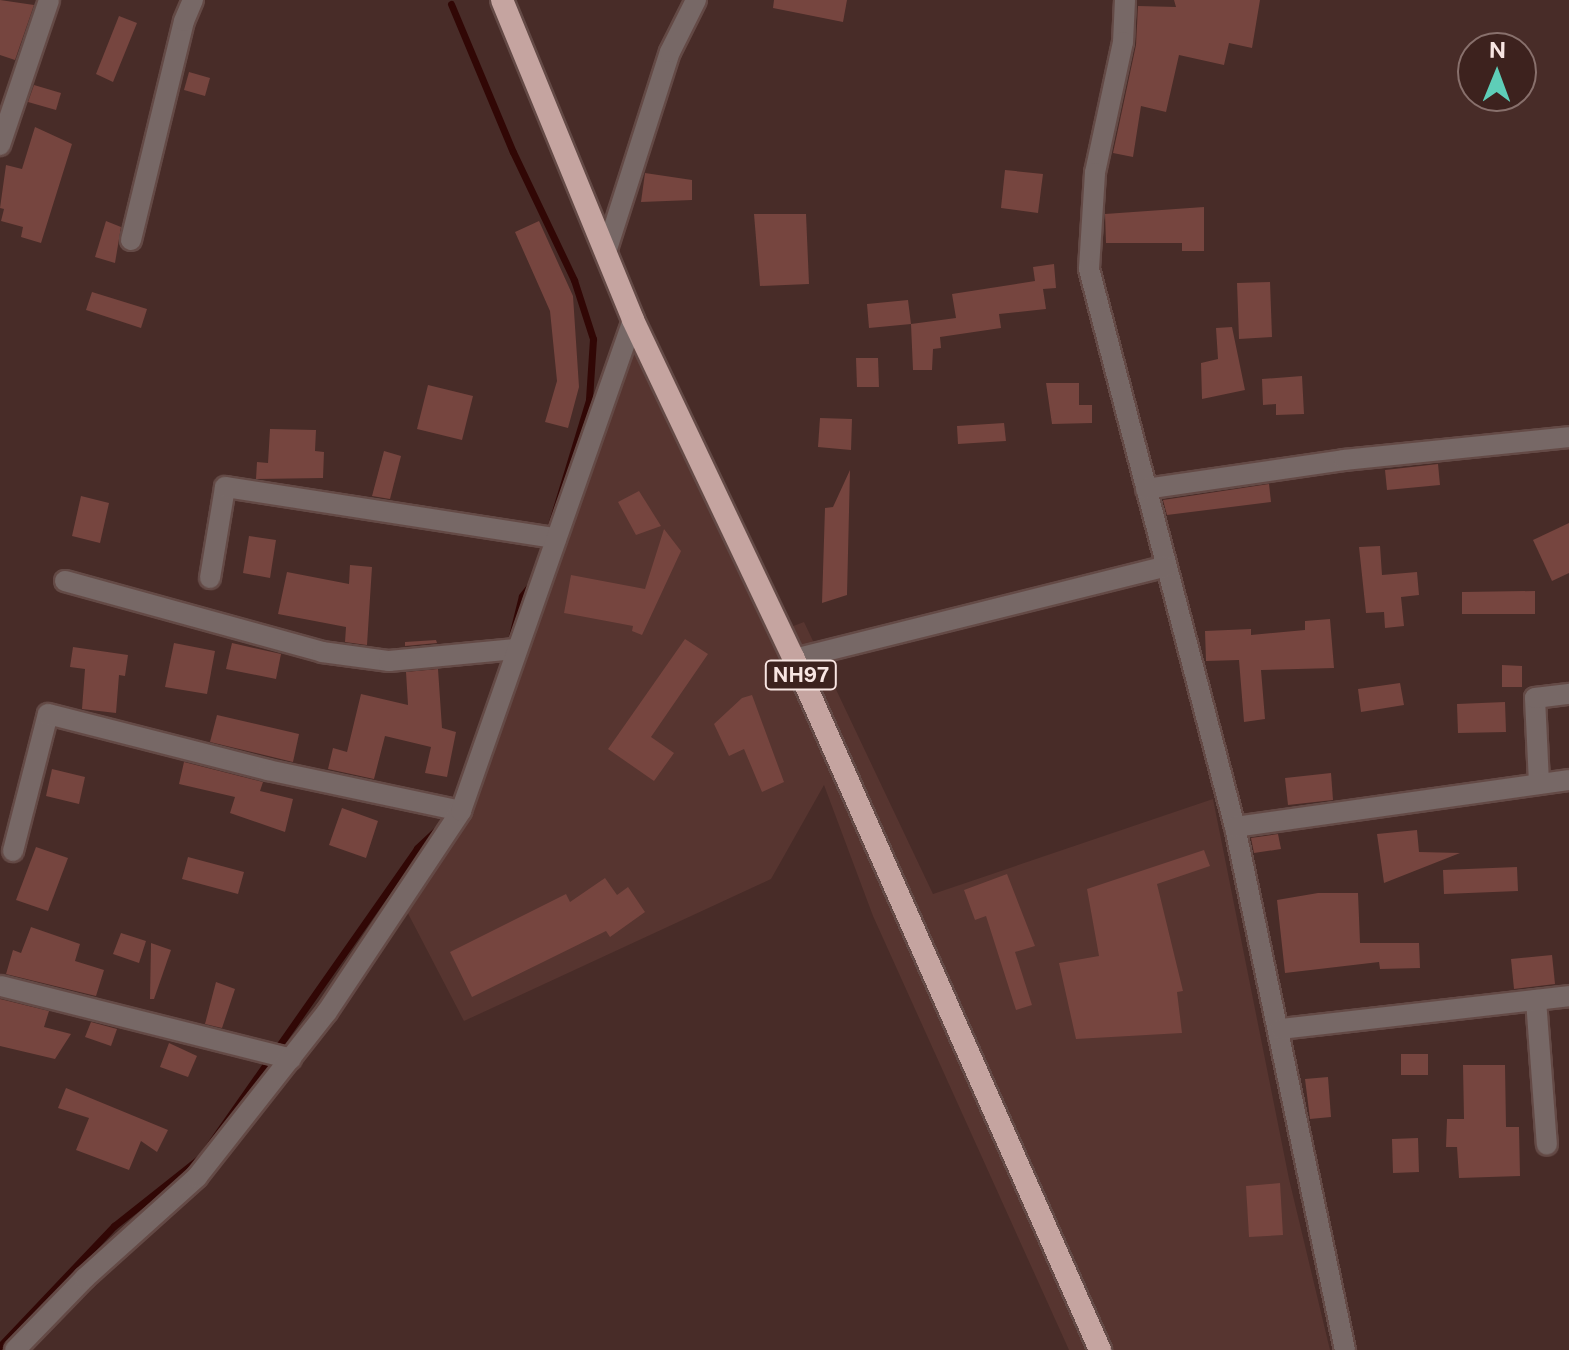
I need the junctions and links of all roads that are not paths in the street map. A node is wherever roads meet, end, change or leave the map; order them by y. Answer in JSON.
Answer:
{"nodes":[{"id":1,"x":49,"y":0,"type":"edge"},
{"id":2,"x":193,"y":0,"type":"edge"},
{"id":3,"x":502,"y":0,"type":"edge"},
{"id":4,"x":696,"y":0,"type":"edge"},
{"id":5,"x":1125,"y":0,"type":"edge"},
{"id":6,"x":0,"y":145,"type":"edge"},
{"id":7,"x":131,"y":240,"type":"dead end"},
{"id":8,"x":607,"y":249,"type":"junction"},
{"id":9,"x":633,"y":320,"type":"junction"},
{"id":10,"x":1569,"y":437,"type":"edge"},
{"id":11,"x":1146,"y":489,"type":"junction"},
{"id":12,"x":556,"y":538,"type":"junction"},
{"id":13,"x":1166,"y":566,"type":"junction"},
{"id":14,"x":210,"y":578,"type":"dead end"},
{"id":15,"x":65,"y":581,"type":"dead end"},
{"id":16,"x":515,"y":649,"type":"junction"},
{"id":17,"x":794,"y":659,"type":"junction"},
{"id":18,"x":1569,"y":694,"type":"edge"},
{"id":19,"x":1569,"y":780,"type":"edge"},
{"id":20,"x":1539,"y":783,"type":"junction"},
{"id":21,"x":461,"y":811,"type":"junction"},
{"id":22,"x":1235,"y":827,"type":"junction"},
{"id":23,"x":13,"y":851,"type":"dead end"},
{"id":24,"x":1,"y":986,"type":"edge"},
{"id":25,"x":1569,"y":996,"type":"edge"},
{"id":26,"x":1536,"y":1000,"type":"junction"},
{"id":27,"x":1281,"y":1029,"type":"junction"},
{"id":28,"x":291,"y":1059,"type":"junction"},
{"id":29,"x":1547,"y":1145,"type":"dead end"},
{"id":30,"x":15,"y":1350,"type":"edge"},
{"id":31,"x":1100,"y":1350,"type":"edge"},
{"id":32,"x":1345,"y":1350,"type":"edge"}],
"edges":[{"from":1,"to":6,"type":"street"},
{"from":2,"to":7,"type":"street"},
{"from":3,"to":8,"type":"highway","number":"NH97"},
{"from":4,"to":8,"type":"street"},
{"from":5,"to":11,"type":"street"},
{"from":8,"to":9,"type":"highway","number":"NH97"},
{"from":9,"to":12,"type":"street"},
{"from":9,"to":17,"type":"highway","number":"NH97"},
{"from":10,"to":11,"type":"street"},
{"from":11,"to":13,"type":"street"},
{"from":12,"to":14,"type":"street"},
{"from":12,"to":16,"type":"street"},
{"from":13,"to":17,"type":"street"},
{"from":13,"to":22,"type":"street"},
{"from":15,"to":16,"type":"street"},
{"from":16,"to":21,"type":"street"},
{"from":17,"to":31,"type":"highway","number":"NH97"},
{"from":18,"to":20,"type":"street"},
{"from":19,"to":20,"type":"street"},
{"from":20,"to":22,"type":"street"},
{"from":21,"to":23,"type":"street"},
{"from":21,"to":28,"type":"street"},
{"from":22,"to":27,"type":"street"},
{"from":24,"to":28,"type":"street"},
{"from":25,"to":26,"type":"street"},
{"from":26,"to":27,"type":"street"},
{"from":26,"to":29,"type":"street"},
{"from":27,"to":32,"type":"street"},
{"from":28,"to":30,"type":"street"}]}
